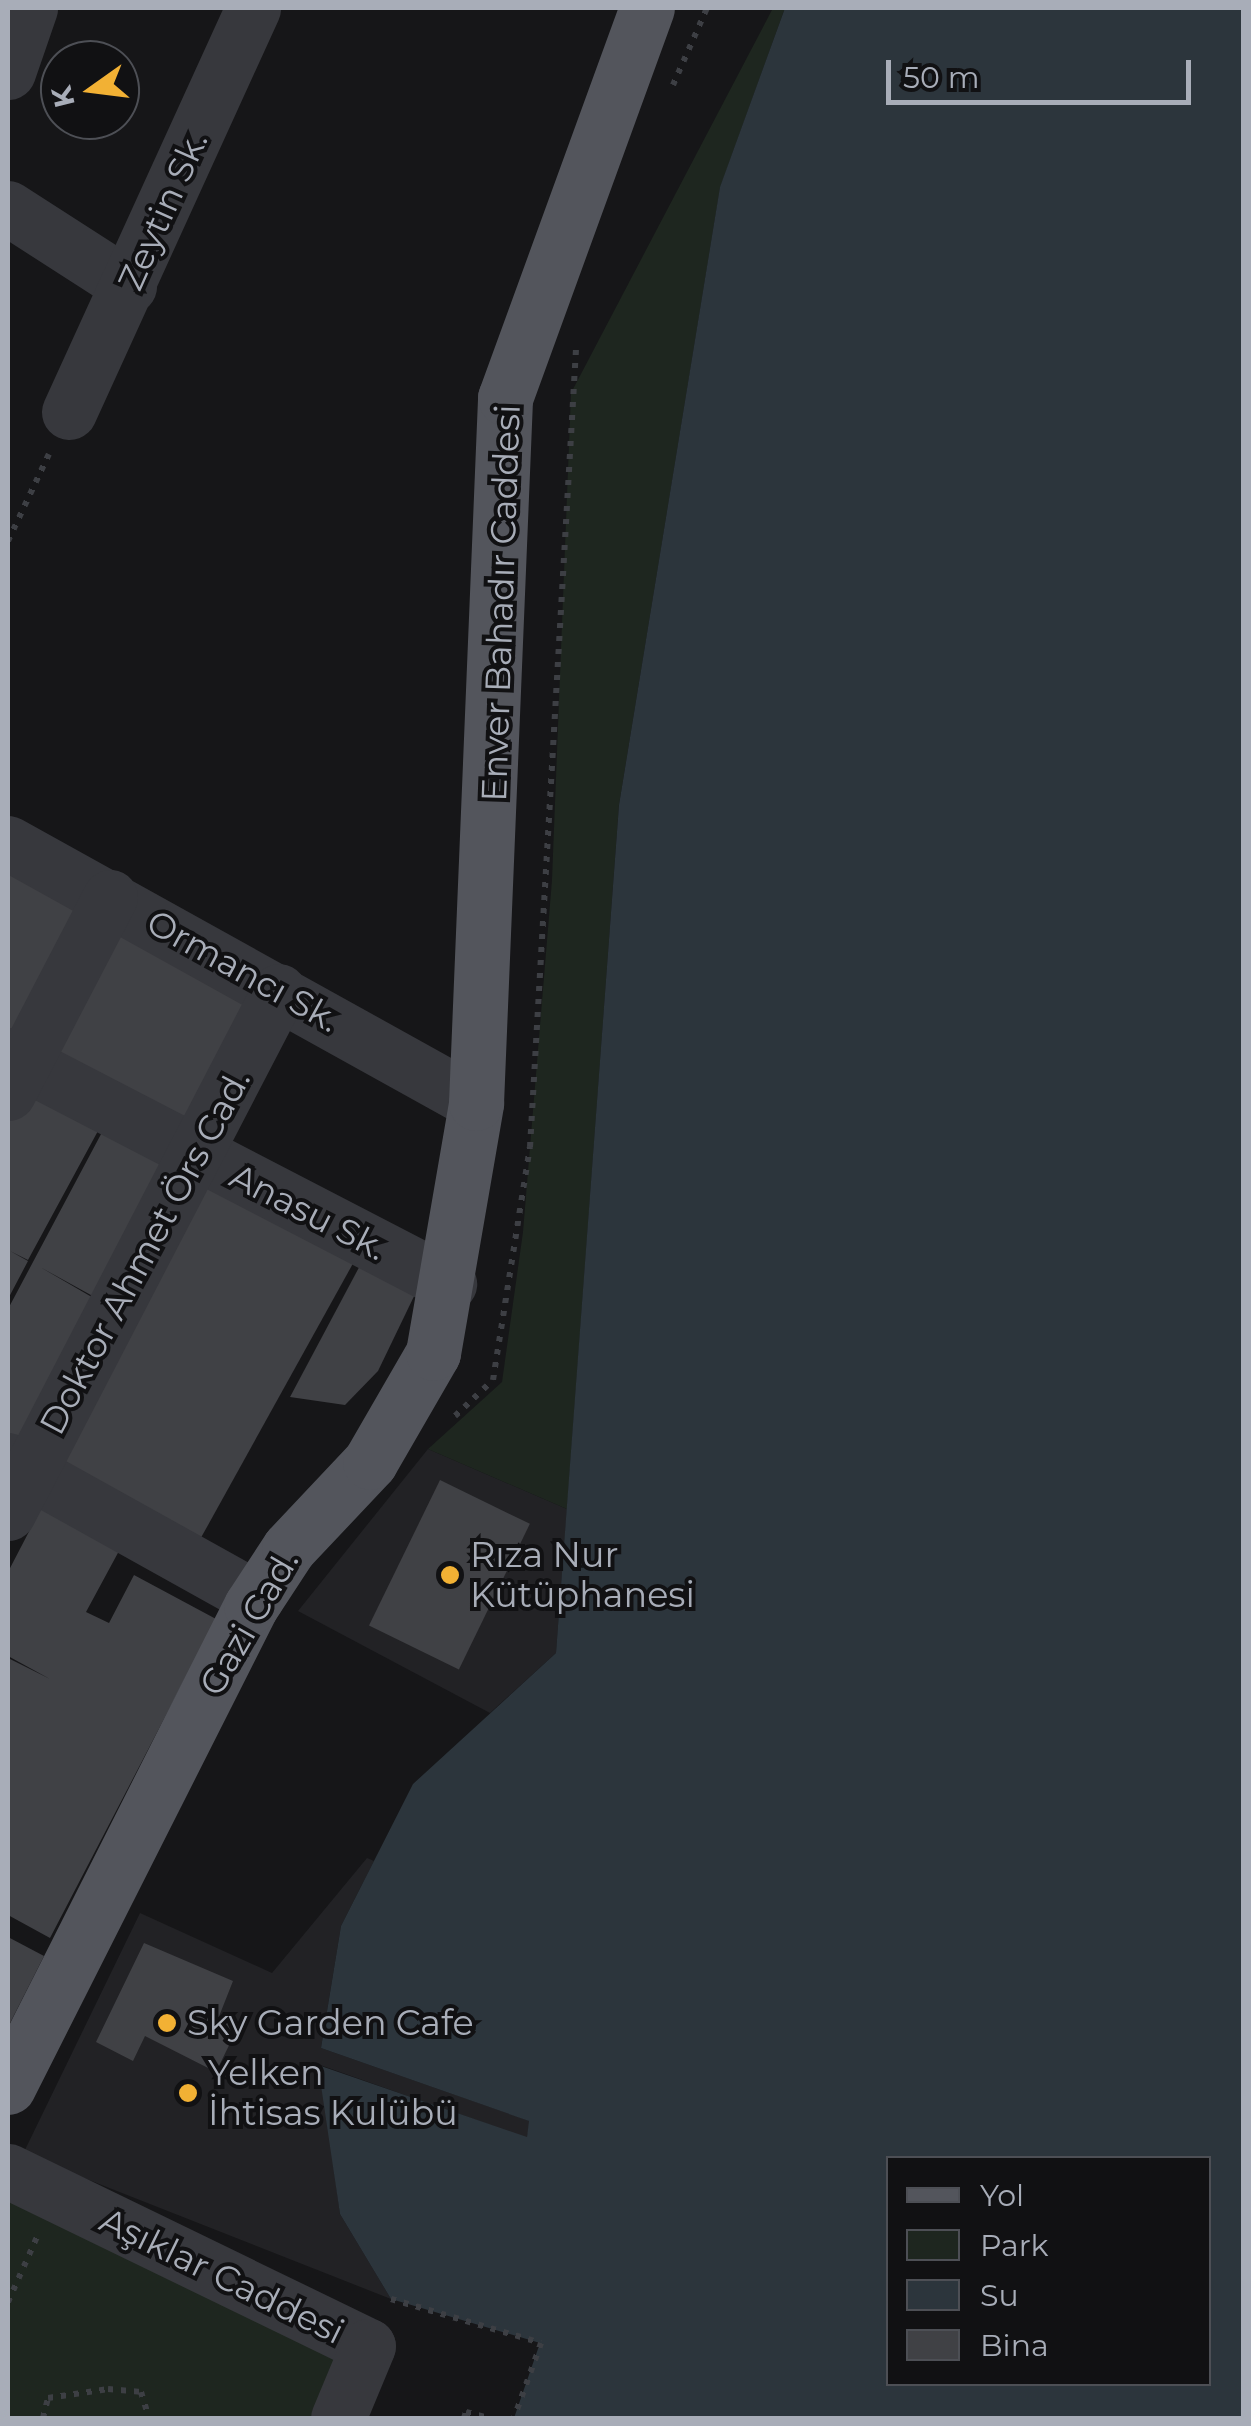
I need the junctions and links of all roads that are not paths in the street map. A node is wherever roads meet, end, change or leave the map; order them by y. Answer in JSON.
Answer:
{"nodes":[{"id":1,"x":30,"y":8,"type":"edge"},
{"id":2,"x":253,"y":8,"type":"edge"},
{"id":3,"x":647,"y":8,"type":"edge"},
{"id":4,"x":8,"y":72,"type":"edge"},
{"id":5,"x":8,"y":208,"type":"edge"},
{"id":6,"x":130,"y":286,"type":"junction"},
{"id":7,"x":69,"y":412,"type":"road end"},
{"id":8,"x":8,"y":843,"type":"edge"},
{"id":9,"x":110,"y":898,"type":"junction"},
{"id":10,"x":279,"y":991,"type":"junction"},
{"id":11,"x":13,"y":1071,"type":"edge"},
{"id":12,"x":476,"y":1103,"type":"junction"},
{"id":13,"x":199,"y":1156,"type":"junction"},
{"id":14,"x":450,"y":1284,"type":"junction"},
{"id":15,"x":15,"y":1482,"type":"edge"},
{"id":16,"x":256,"y":1598,"type":"junction"},
{"id":17,"x":8,"y":2087,"type":"edge"},
{"id":18,"x":23,"y":2187,"type":"edge"},
{"id":19,"x":338,"y":2418,"type":"edge"}],
"edges":[{"from":1,"to":4,"type":"street"},
{"from":2,"to":6,"type":"street","name":"Zeytin Sk."},
{"from":3,"to":12,"type":"main road","name":"Enver Bahadır Caddesi"},
{"from":5,"to":6,"type":"street"},
{"from":6,"to":7,"type":"street","name":"Zeytin Sk."},
{"from":8,"to":9,"type":"street","name":"Ormancı Sk."},
{"from":9,"to":10,"type":"street","name":"Ormancı Sk."},
{"from":9,"to":11,"type":"street"},
{"from":10,"to":12,"type":"street","name":"Ormancı Sk."},
{"from":10,"to":13,"type":"street","name":"Doktor Ahmet Örs Cad."},
{"from":11,"to":13,"type":"street","name":"Anasu Sk."},
{"from":12,"to":14,"type":"main road","name":"Gazi Cad."},
{"from":13,"to":14,"type":"street","name":"Anasu Sk."},
{"from":13,"to":15,"type":"street","name":"Doktor Ahmet Örs Cad."},
{"from":14,"to":16,"type":"main road","name":"Gazi Cad."},
{"from":15,"to":16,"type":"street"},
{"from":16,"to":17,"type":"main road","name":"Gazi Cad."},
{"from":18,"to":19,"type":"street","name":"Aşıklar Caddesi"}]}
